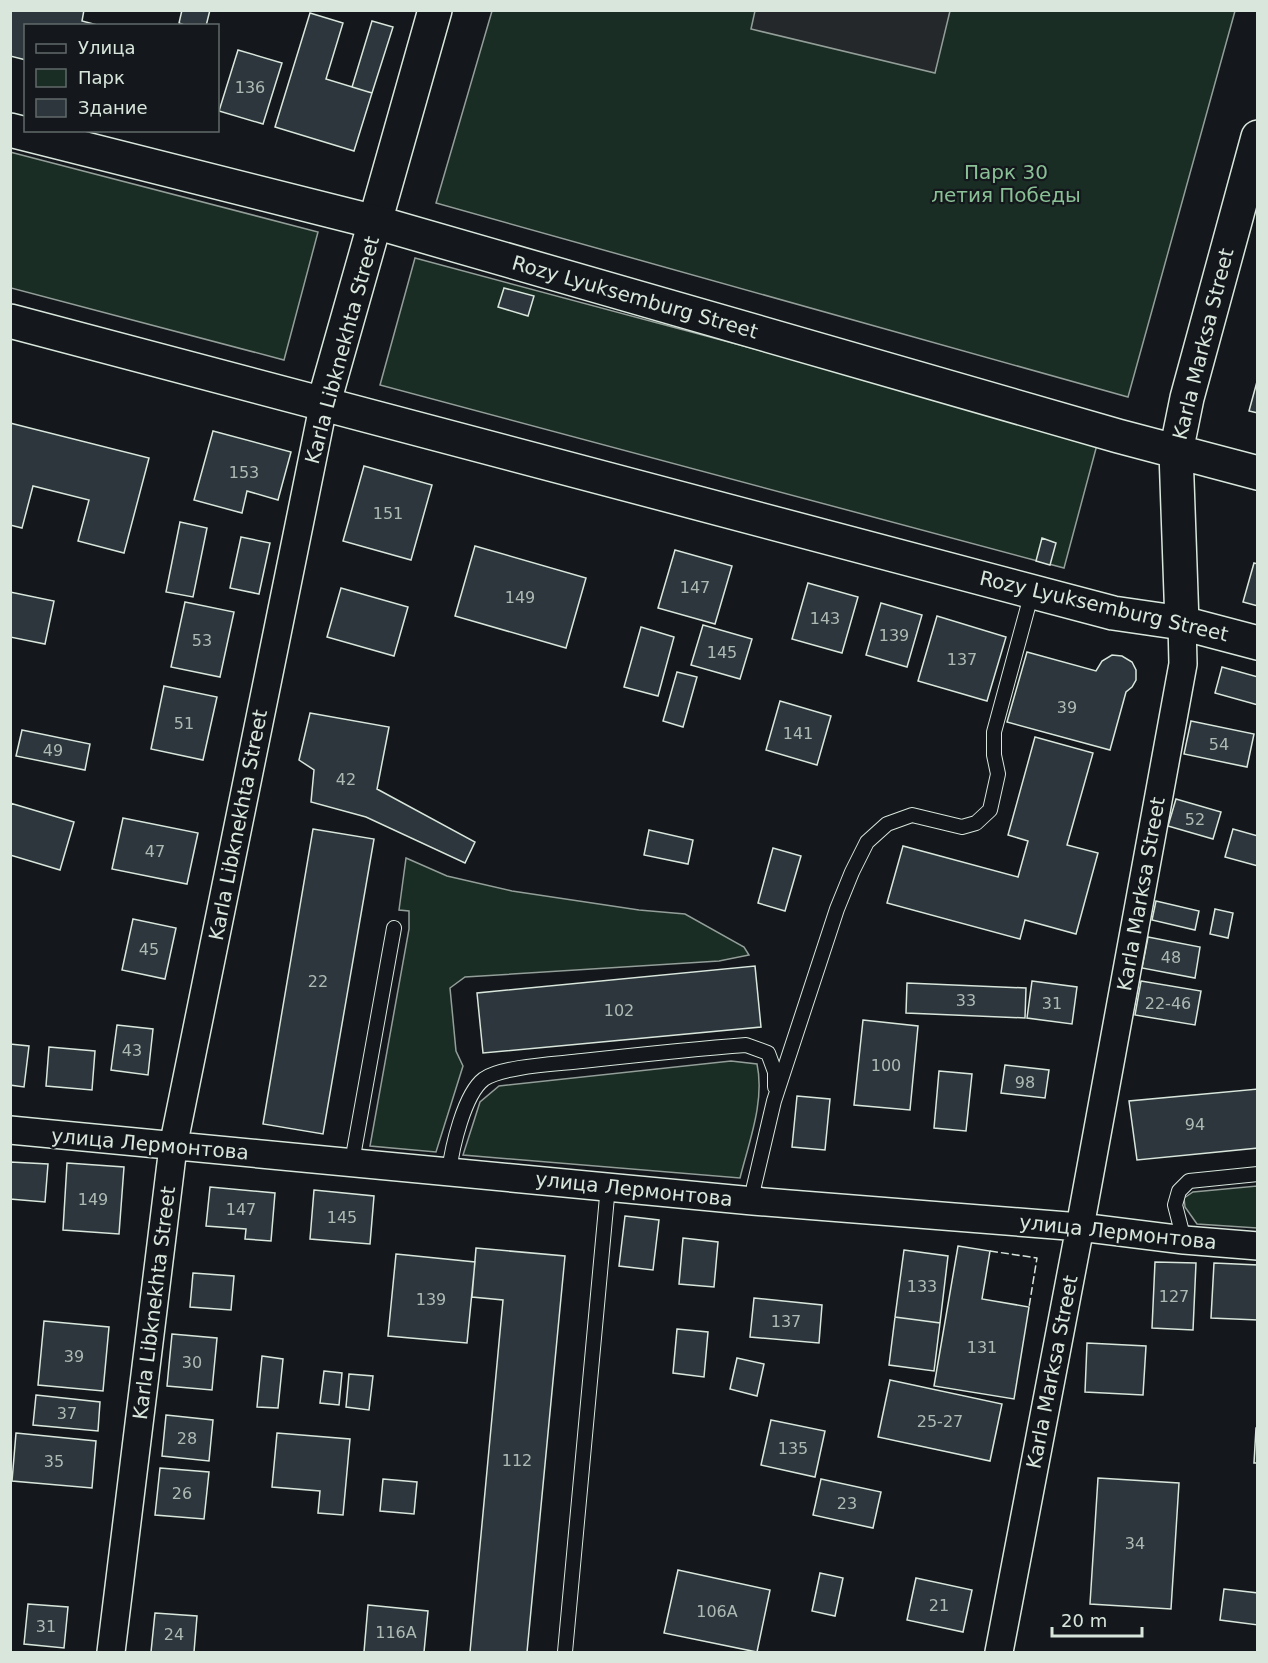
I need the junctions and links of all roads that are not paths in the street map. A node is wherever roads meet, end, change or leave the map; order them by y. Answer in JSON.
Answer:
{"nodes":[{"id":1,"x":435,"y":10,"type":"edge"},
{"id":2,"x":10,"y":130,"type":"edge"},
{"id":3,"x":1257,"y":137,"type":"edge"},
{"id":4,"x":375,"y":222,"type":"junction"},
{"id":5,"x":10,"y":321,"type":"edge"},
{"id":6,"x":324,"y":402,"type":"junction"},
{"id":7,"x":1176,"y":452,"type":"junction"},
{"id":8,"x":1257,"y":473,"type":"edge"},
{"id":9,"x":1032,"y":592,"type":"junction"},
{"id":10,"x":1182,"y":623,"type":"junction"},
{"id":11,"x":1257,"y":643,"type":"edge"},
{"id":12,"x":394,"y":928,"type":"dead end"},
{"id":13,"x":774,"y":1101,"type":"junction"},
{"id":14,"x":10,"y":1130,"type":"edge"},
{"id":15,"x":173,"y":1147,"type":"junction"},
{"id":16,"x":352,"y":1162,"type":"junction"},
{"id":17,"x":449,"y":1172,"type":"junction"},
{"id":18,"x":1257,"y":1174,"type":"edge"},
{"id":19,"x":608,"y":1186,"type":"junction"},
{"id":20,"x":753,"y":1201,"type":"junction"},
{"id":21,"x":1080,"y":1227,"type":"junction"},
{"id":22,"x":1184,"y":1240,"type":"junction"},
{"id":23,"x":1257,"y":1246,"type":"edge"},
{"id":24,"x":111,"y":1653,"type":"edge"},
{"id":25,"x":565,"y":1653,"type":"edge"},
{"id":26,"x":999,"y":1653,"type":"edge"}],
"edges":[{"from":1,"to":4,"type":"main road","name":"Karla Libknekhta Street"},
{"from":2,"to":4,"type":"main road","name":"Rozy Lyuksemburg Street"},
{"from":3,"to":7,"type":"main road","name":"Karla Marksa Street"},
{"from":4,"to":6,"type":"main road","name":"Karla Libknekhta Street"},
{"from":4,"to":7,"type":"main road","name":"Rozy Lyuksemburg Street"},
{"from":5,"to":6,"type":"main road","name":"Rozy Lyuksemburg Street"},
{"from":6,"to":9,"type":"main road","name":"Rozy Lyuksemburg Street"},
{"from":6,"to":15,"type":"street","name":"Karla Libknekhta Street"},
{"from":7,"to":8,"type":"main road","name":"Rozy Lyuksemburg Street"},
{"from":7,"to":10,"type":"main road","name":"Karla Marksa Street"},
{"from":9,"to":10,"type":"main road","name":"Rozy Lyuksemburg Street"},
{"from":9,"to":13,"type":"lane"},
{"from":10,"to":11,"type":"main road","name":"Rozy Lyuksemburg Street"},
{"from":10,"to":21,"type":"street","name":"Karla Marksa Street"},
{"from":12,"to":16,"type":"lane"},
{"from":13,"to":17,"type":"lane"},
{"from":13,"to":20,"type":"lane"},
{"from":14,"to":15,"type":"street","name":"улица Лермонтова"},
{"from":15,"to":16,"type":"street","name":"улица Лермонтова"},
{"from":15,"to":24,"type":"street","name":"Karla Libknekhta Street"},
{"from":16,"to":17,"type":"street","name":"улица Лермонтова"},
{"from":17,"to":19,"type":"street","name":"улица Лермонтова"},
{"from":18,"to":22,"type":"lane"},
{"from":19,"to":20,"type":"street","name":"улица Лермонтова"},
{"from":19,"to":25,"type":"lane"},
{"from":20,"to":21,"type":"street","name":"улица Лермонтова"},
{"from":21,"to":22,"type":"street","name":"улица Лермонтова"},
{"from":21,"to":26,"type":"street","name":"Karla Marksa Street"},
{"from":22,"to":23,"type":"street","name":"улица Лермонтова"}]}
